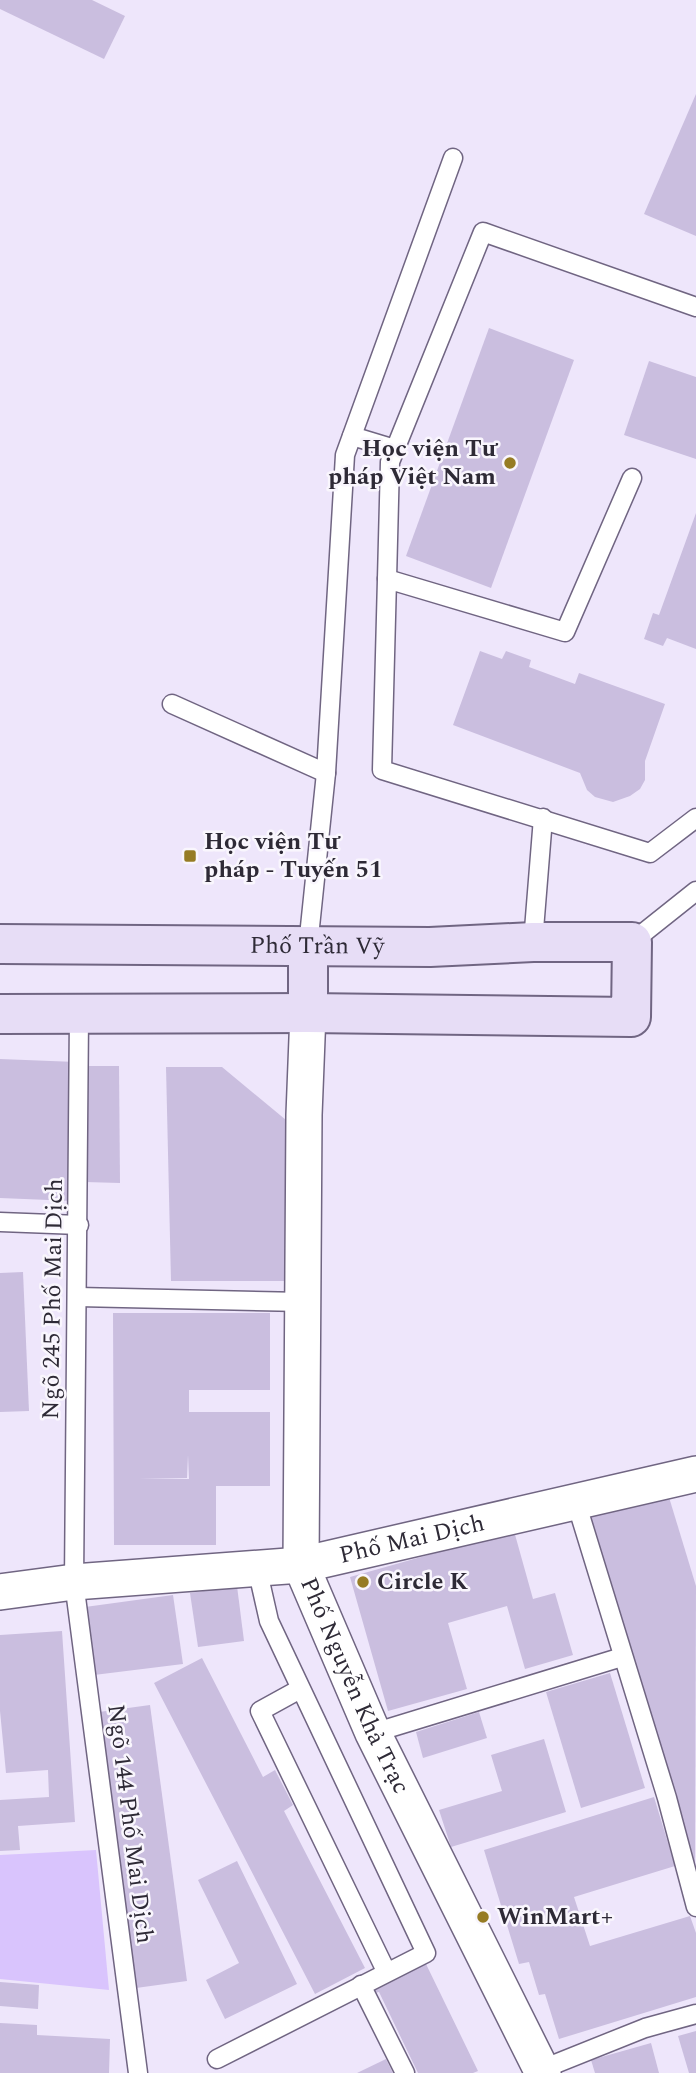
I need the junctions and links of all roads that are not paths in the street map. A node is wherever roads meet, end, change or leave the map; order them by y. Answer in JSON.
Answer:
{"nodes":[{"id":1,"x":453,"y":158,"type":"dead end"},
{"id":2,"x":696,"y":307,"type":"edge"},
{"id":3,"x":352,"y":436,"type":"junction"},
{"id":4,"x":395,"y":449,"type":"junction"},
{"id":5,"x":632,"y":478,"type":"dead end"},
{"id":6,"x":387,"y":579,"type":"junction"},
{"id":7,"x":172,"y":704,"type":"dead end"},
{"id":8,"x":326,"y":774,"type":"junction"},
{"id":9,"x":543,"y":818,"type":"junction"},
{"id":10,"x":696,"y":818,"type":"edge"},
{"id":11,"x":696,"y":891,"type":"edge"},
{"id":12,"x":533,"y":942,"type":"junction"},
{"id":13,"x":632,"y":942,"type":"junction"},
{"id":14,"x":0,"y":944,"type":"edge"},
{"id":15,"x":308,"y":946,"type":"junction"},
{"id":16,"x":308,"y":1013,"type":"junction"},
{"id":17,"x":0,"y":1014,"type":"edge"},
{"id":18,"x":79,"y":1016,"type":"junction"},
{"id":19,"x":0,"y":1222,"type":"edge"},
{"id":20,"x":79,"y":1225,"type":"junction"},
{"id":21,"x":78,"y":1297,"type":"junction"},
{"id":22,"x":303,"y":1302,"type":"junction"},
{"id":23,"x":696,"y":1474,"type":"edge"},
{"id":24,"x":576,"y":1502,"type":"junction"},
{"id":25,"x":301,"y":1565,"type":"junction"},
{"id":26,"x":257,"y":1569,"type":"junction"},
{"id":27,"x":74,"y":1582,"type":"junction"},
{"id":28,"x":0,"y":1592,"type":"edge"},
{"id":29,"x":622,"y":1657,"type":"junction"},
{"id":30,"x":300,"y":1689,"type":"junction"},
{"id":31,"x":373,"y":1733,"type":"junction"},
{"id":32,"x":696,"y":1907,"type":"edge"},
{"id":33,"x":386,"y":1971,"type":"junction"},
{"id":34,"x":361,"y":1984,"type":"junction"},
{"id":35,"x":696,"y":2014,"type":"edge"},
{"id":36,"x":217,"y":2059,"type":"dead end"},
{"id":37,"x":539,"y":2072,"type":"edge"},
{"id":38,"x":138,"y":2073,"type":"edge"},
{"id":39,"x":405,"y":2073,"type":"edge"}],
"edges":[{"from":1,"to":3,"type":"lane"},
{"from":2,"to":4,"type":"lane"},
{"from":3,"to":4,"type":"lane"},
{"from":3,"to":8,"type":"lane"},
{"from":4,"to":6,"type":"lane"},
{"from":5,"to":6,"type":"lane"},
{"from":6,"to":9,"type":"lane"},
{"from":7,"to":8,"type":"lane"},
{"from":8,"to":15,"type":"lane"},
{"from":9,"to":10,"type":"lane"},
{"from":9,"to":12,"type":"lane"},
{"from":11,"to":13,"type":"lane"},
{"from":12,"to":13,"type":"main road","name":"Phố Trần Vỹ"},
{"from":12,"to":15,"type":"main road","name":"Phố Trần Vỹ"},
{"from":13,"to":16,"type":"main road"},
{"from":14,"to":15,"type":"main road","name":"Phố Trần Vỹ"},
{"from":15,"to":16,"type":"main road"},
{"from":16,"to":18,"type":"main road"},
{"from":16,"to":22,"type":"street","name":"Phố Nguyễn Khả Trạc"},
{"from":17,"to":18,"type":"main road"},
{"from":18,"to":20,"type":"lane","name":"Ngõ 245 Phố Mai Dịch"},
{"from":19,"to":20,"type":"lane"},
{"from":20,"to":21,"type":"lane","name":"Ngõ 245 Phố Mai Dịch"},
{"from":21,"to":22,"type":"lane"},
{"from":21,"to":27,"type":"lane","name":"Ngõ 245 Phố Mai Dịch"},
{"from":22,"to":25,"type":"street","name":"Phố Nguyễn Khả Trạc"},
{"from":23,"to":24,"type":"street","name":"Phố Mai Dịch"},
{"from":24,"to":25,"type":"street","name":"Phố Mai Dịch"},
{"from":24,"to":29,"type":"lane"},
{"from":25,"to":26,"type":"street","name":"Phố Mai Dịch"},
{"from":25,"to":31,"type":"street","name":"Phố Nguyễn Khả Trạc"},
{"from":26,"to":27,"type":"street","name":"Phố Mai Dịch"},
{"from":26,"to":30,"type":"lane"},
{"from":27,"to":28,"type":"street","name":"Phố Mai Dịch"},
{"from":27,"to":38,"type":"lane","name":"Ngõ 144 Phố Mai Dịch"},
{"from":29,"to":31,"type":"lane"},
{"from":29,"to":32,"type":"lane"},
{"from":30,"to":33,"type":"lane"},
{"from":30,"to":33,"type":"lane"},
{"from":31,"to":37,"type":"street","name":"Phố Nguyễn Khả Trạc"},
{"from":33,"to":34,"type":"lane"},
{"from":34,"to":36,"type":"lane"},
{"from":34,"to":39,"type":"lane"},
{"from":35,"to":37,"type":"lane"}]}
